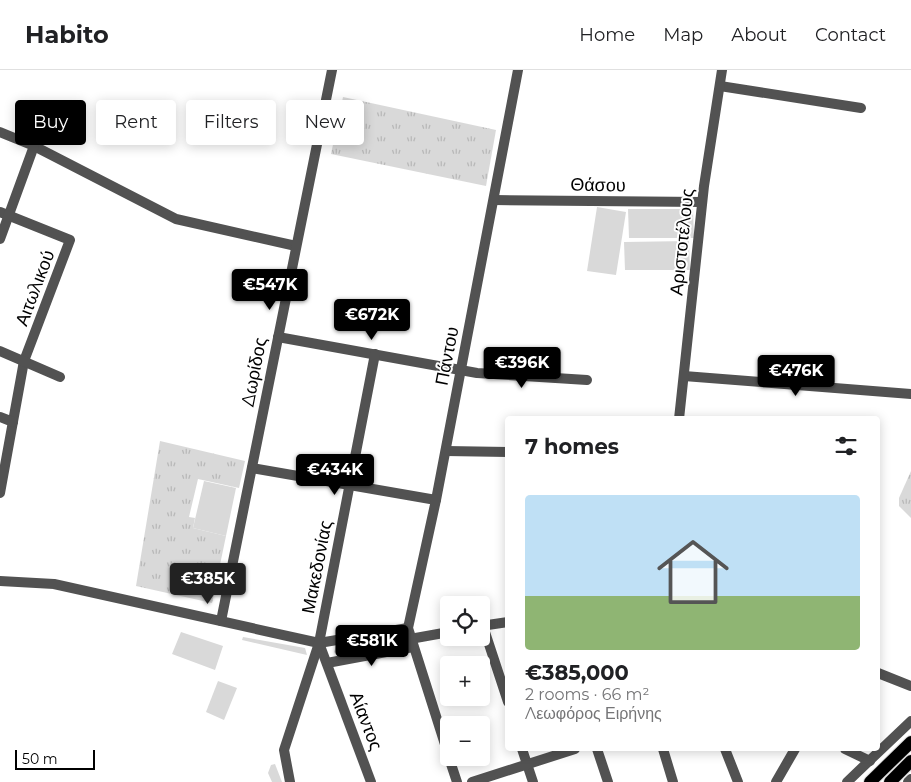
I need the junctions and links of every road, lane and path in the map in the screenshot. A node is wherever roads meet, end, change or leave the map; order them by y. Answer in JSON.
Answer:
{"nodes":[{"id":1,"x":332,"y":70,"type":"edge"},
{"id":2,"x":518,"y":70,"type":"edge"},
{"id":3,"x":722,"y":70,"type":"edge"},
{"id":4,"x":720,"y":86,"type":"junction"},
{"id":5,"x":861,"y":108,"type":"dead end"},
{"id":6,"x":0,"y":132,"type":"edge"},
{"id":7,"x":34,"y":146,"type":"junction"},
{"id":8,"x":494,"y":200,"type":"junction"},
{"id":9,"x":702,"y":202,"type":"junction"},
{"id":10,"x":4,"y":214,"type":"edge"},
{"id":11,"x":0,"y":239,"type":"edge"},
{"id":12,"x":296,"y":246,"type":"junction"},
{"id":13,"x":278,"y":337,"type":"junction"},
{"id":14,"x":0,"y":351,"type":"edge"},
{"id":15,"x":375,"y":354,"type":"junction"},
{"id":16,"x":24,"y":361,"type":"junction"},
{"id":17,"x":461,"y":369,"type":"junction"},
{"id":18,"x":684,"y":376,"type":"junction"},
{"id":19,"x":60,"y":377,"type":"dead end"},
{"id":20,"x":587,"y":380,"type":"dead end"},
{"id":21,"x":911,"y":394,"type":"edge"},
{"id":22,"x":679,"y":416,"type":"edge"},
{"id":23,"x":0,"y":417,"type":"edge"},
{"id":24,"x":13,"y":422,"type":"junction"},
{"id":25,"x":446,"y":451,"type":"junction"},
{"id":26,"x":505,"y":452,"type":"edge"},
{"id":27,"x":252,"y":468,"type":"junction"},
{"id":28,"x":350,"y":485,"type":"junction"},
{"id":29,"x":1,"y":486,"type":"edge"},
{"id":30,"x":436,"y":500,"type":"junction"},
{"id":31,"x":0,"y":580,"type":"edge"},
{"id":32,"x":221,"y":621,"type":"junction"},
{"id":33,"x":505,"y":622,"type":"edge"},
{"id":34,"x":490,"y":625,"type":"edge"},
{"id":35,"x":440,"y":633,"type":"edge"},
{"id":36,"x":410,"y":638,"type":"junction"},
{"id":37,"x":319,"y":643,"type":"junction"},
{"id":38,"x":489,"y":646,"type":"edge"},
{"id":39,"x":327,"y":663,"type":"junction"},
{"id":40,"x":880,"y":674,"type":"edge"},
{"id":41,"x":911,"y":686,"type":"edge"},
{"id":42,"x":505,"y":693,"type":"edge"},
{"id":43,"x":911,"y":721,"type":"edge"},
{"id":44,"x":440,"y":730,"type":"edge"},
{"id":45,"x":911,"y":742,"type":"edge"},
{"id":46,"x":523,"y":751,"type":"edge"},
{"id":47,"x":569,"y":751,"type":"edge"},
{"id":48,"x":598,"y":751,"type":"edge"},
{"id":49,"x":664,"y":751,"type":"edge"},
{"id":50,"x":727,"y":751,"type":"edge"},
{"id":51,"x":792,"y":751,"type":"edge"},
{"id":52,"x":849,"y":751,"type":"edge"},
{"id":53,"x":870,"y":761,"type":"junction"},
{"id":54,"x":911,"y":761,"type":"edge"},
{"id":55,"x":527,"y":764,"type":"junction"},
{"id":56,"x":452,"y":766,"type":"edge"},
{"id":57,"x":911,"y":779,"type":"edge"},
{"id":58,"x":290,"y":782,"type":"edge"},
{"id":59,"x":371,"y":782,"type":"edge"},
{"id":60,"x":457,"y":782,"type":"edge"},
{"id":61,"x":472,"y":782,"type":"edge"},
{"id":62,"x":533,"y":782,"type":"edge"},
{"id":63,"x":608,"y":782,"type":"edge"},
{"id":64,"x":673,"y":782,"type":"edge"},
{"id":65,"x":738,"y":782,"type":"edge"},
{"id":66,"x":776,"y":782,"type":"edge"},
{"id":67,"x":847,"y":782,"type":"edge"},
{"id":68,"x":870,"y":782,"type":"edge"},
{"id":69,"x":890,"y":782,"type":"edge"},
{"id":70,"x":908,"y":782,"type":"edge"}],
"edges":[{"from":1,"to":12,"type":"street","name":"Δωρίδος"},
{"from":2,"to":8,"type":"street","name":"Πάντου"},
{"from":3,"to":4,"type":"street","name":"Αριστοτέλους"},
{"from":4,"to":5,"type":"street"},
{"from":4,"to":9,"type":"street","name":"Αριστοτέλους"},
{"from":6,"to":7,"type":"street"},
{"from":7,"to":10,"type":"street"},
{"from":7,"to":12,"type":"street"},
{"from":8,"to":9,"type":"street","name":"Θάσου"},
{"from":8,"to":17,"type":"street","name":"Πάντου"},
{"from":9,"to":18,"type":"street","name":"Αριστοτέλους"},
{"from":10,"to":11,"type":"street"},
{"from":10,"to":16,"type":"street","name":"Αιτωλικού"},
{"from":12,"to":13,"type":"street","name":"Δωρίδος"},
{"from":13,"to":15,"type":"street"},
{"from":13,"to":27,"type":"street","name":"Δωρίδος"},
{"from":14,"to":16,"type":"street"},
{"from":15,"to":17,"type":"street"},
{"from":15,"to":28,"type":"street","name":"Μακεδονίας"},
{"from":16,"to":19,"type":"street"},
{"from":16,"to":24,"type":"street","name":"Αιτωλικού"},
{"from":17,"to":20,"type":"street"},
{"from":17,"to":25,"type":"street","name":"Πάντου"},
{"from":18,"to":21,"type":"street"},
{"from":18,"to":22,"type":"street","name":"Αριστοτέλους"},
{"from":23,"to":24,"type":"street"},
{"from":24,"to":29,"type":"street","name":"Αιτωλικού"},
{"from":25,"to":26,"type":"street"},
{"from":25,"to":30,"type":"street","name":"Πάντου"},
{"from":27,"to":28,"type":"street"},
{"from":27,"to":32,"type":"street","name":"Δωρίδος"},
{"from":28,"to":30,"type":"street"},
{"from":28,"to":37,"type":"street","name":"Μακεδονίας"},
{"from":30,"to":36,"type":"street","name":"Πάντου"},
{"from":31,"to":32,"type":"street"},
{"from":32,"to":37,"type":"street"},
{"from":33,"to":34,"type":"street"},
{"from":35,"to":36,"type":"street"},
{"from":36,"to":37,"type":"street"},
{"from":36,"to":39,"type":"street"},
{"from":36,"to":44,"type":"street"},
{"from":37,"to":39,"type":"street","name":"Αίαντος"},
{"from":37,"to":58,"type":"street","name":"Μακεδονίας"},
{"from":38,"to":42,"type":"street"},
{"from":39,"to":59,"type":"street","name":"Αίαντος"},
{"from":40,"to":41,"type":"street"},
{"from":43,"to":53,"type":"street"},
{"from":45,"to":68,"type":"main road"},
{"from":46,"to":55,"type":"street"},
{"from":47,"to":55,"type":"street"},
{"from":48,"to":63,"type":"street"},
{"from":49,"to":64,"type":"street"},
{"from":50,"to":65,"type":"street"},
{"from":51,"to":66,"type":"street"},
{"from":52,"to":53,"type":"street"},
{"from":53,"to":67,"type":"street"},
{"from":54,"to":69,"type":"main road"},
{"from":55,"to":61,"type":"street"},
{"from":55,"to":62,"type":"street"},
{"from":56,"to":60,"type":"street"},
{"from":57,"to":70,"type":"street"}]}
